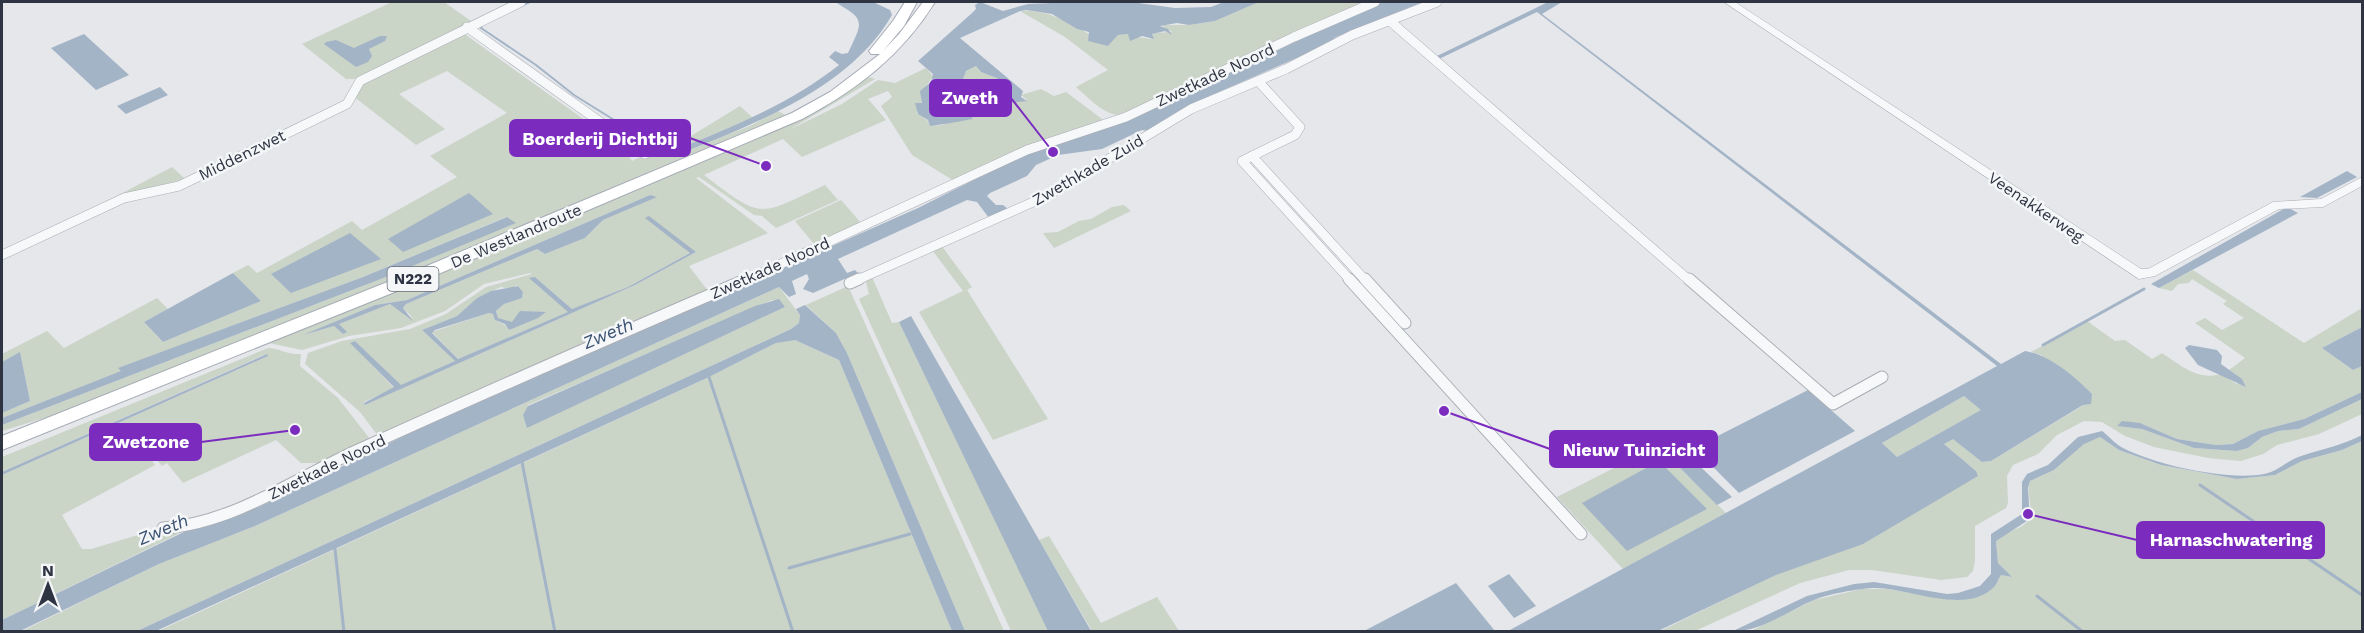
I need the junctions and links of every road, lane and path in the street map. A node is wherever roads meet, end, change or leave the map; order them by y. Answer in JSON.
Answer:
{"nodes":[{"id":1,"x":521,"y":2,"type":"edge"},
{"id":2,"x":911,"y":2,"type":"edge"},
{"id":3,"x":929,"y":2,"type":"edge"},
{"id":4,"x":1375,"y":2,"type":"edge"},
{"id":5,"x":1437,"y":2,"type":"edge"},
{"id":6,"x":1729,"y":2,"type":"edge"},
{"id":7,"x":1390,"y":22,"type":"junction"},
{"id":8,"x":467,"y":27,"type":"junction"},
{"id":9,"x":1258,"y":81,"type":"junction"},
{"id":10,"x":645,"y":154,"type":"dead end"},
{"id":11,"x":1252,"y":156,"type":"junction"},
{"id":12,"x":2362,"y":181,"type":"edge"},
{"id":13,"x":2,"y":255,"type":"edge"},
{"id":14,"x":850,"y":283,"type":"dead end"},
{"id":15,"x":1405,"y":323,"type":"dead end"},
{"id":16,"x":1882,"y":377,"type":"dead end"},
{"id":17,"x":2,"y":435,"type":"edge"},
{"id":18,"x":2,"y":443,"type":"edge"},
{"id":19,"x":163,"y":528,"type":"dead end"},
{"id":20,"x":1581,"y":534,"type":"dead end"}],
"edges":[{"from":1,"to":8,"type":"street","name":"Middenzwet"},
{"from":2,"to":17,"type":"main road","name":"De Westlandroute","number":"N222"},
{"from":3,"to":18,"type":"main road","name":"De Westlandroute","number":"N222"},
{"from":4,"to":19,"type":"street","name":"Zwetkade Noord"},
{"from":5,"to":7,"type":"street","name":"Zwethkade Zuid"},
{"from":6,"to":12,"type":"street","name":"Veenakkerweg"},
{"from":7,"to":9,"type":"street","name":"Zwethkade Zuid"},
{"from":7,"to":16,"type":"street"},
{"from":8,"to":10,"type":"street"},
{"from":8,"to":13,"type":"street","name":"Middenzwet"},
{"from":9,"to":11,"type":"street"},
{"from":9,"to":14,"type":"street","name":"Zwethkade Zuid"},
{"from":11,"to":15,"type":"street"},
{"from":11,"to":20,"type":"street"}]}
